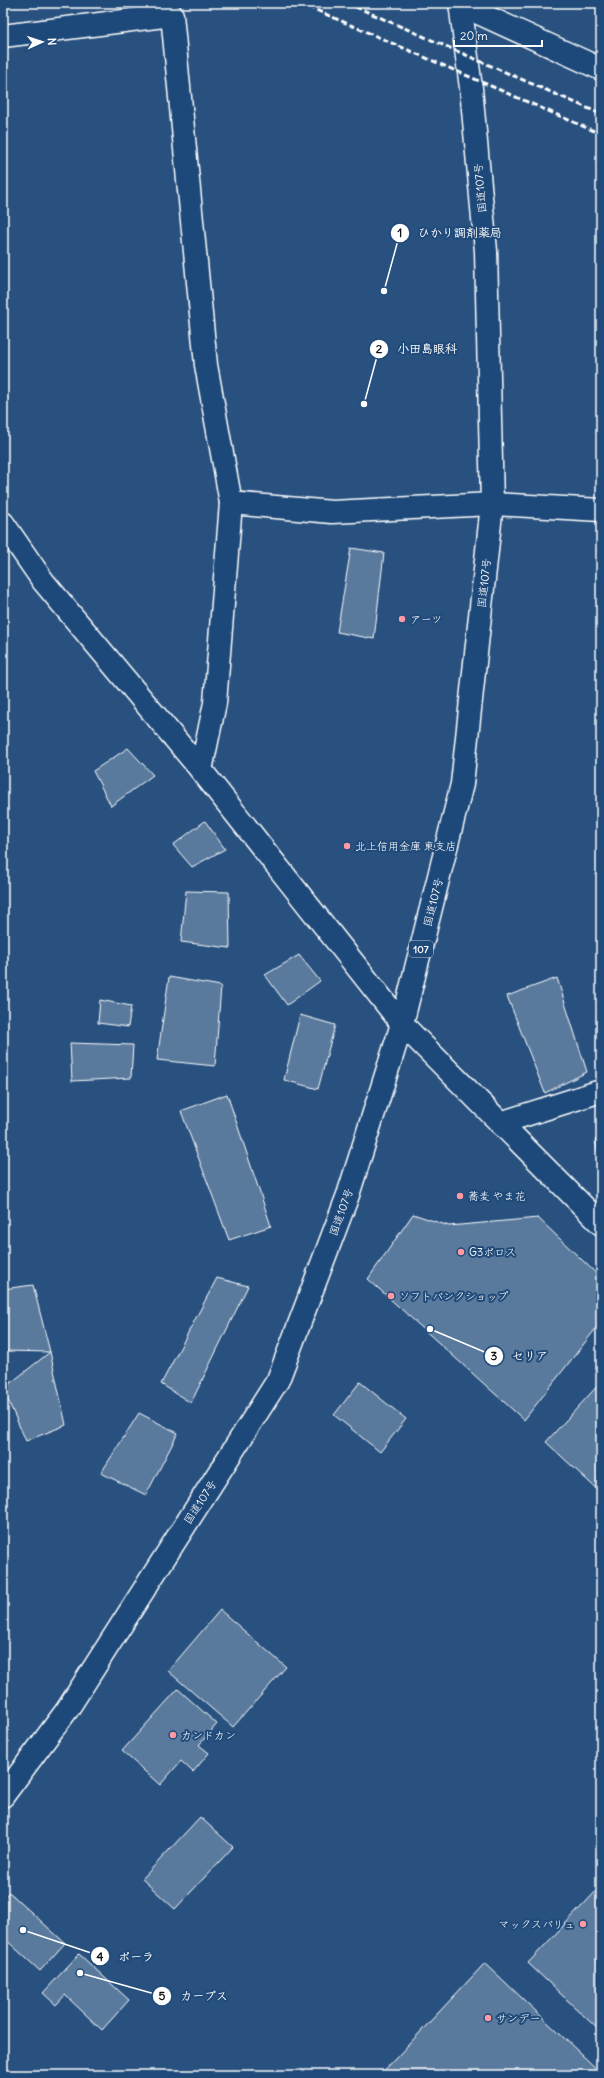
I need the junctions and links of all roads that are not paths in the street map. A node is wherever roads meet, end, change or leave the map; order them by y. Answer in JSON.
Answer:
{"nodes":[{"id":1,"x":460,"y":4,"type":"edge"},
{"id":2,"x":3,"y":36,"type":"edge"},
{"id":3,"x":601,"y":69,"type":"edge"},
{"id":4,"x":231,"y":503,"type":"junction"},
{"id":5,"x":492,"y":504,"type":"junction"},
{"id":6,"x":601,"y":510,"type":"edge"},
{"id":7,"x":3,"y":523,"type":"edge"},
{"id":8,"x":201,"y":770,"type":"junction"},
{"id":9,"x":402,"y":1024,"type":"junction"},
{"id":10,"x":601,"y":1091,"type":"edge"},
{"id":11,"x":500,"y":1122,"type":"junction"},
{"id":12,"x":601,"y":1224,"type":"edge"},
{"id":13,"x":3,"y":1796,"type":"edge"}],
"edges":[{"from":1,"to":3,"type":"main road"},
{"from":1,"to":5,"type":"main road","name":"国道107号","number":"107"},
{"from":2,"to":4,"type":"main road"},
{"from":4,"to":5,"type":"main road"},
{"from":4,"to":8,"type":"main road"},
{"from":5,"to":6,"type":"main road"},
{"from":5,"to":9,"type":"main road","name":"国道107号","number":"107"},
{"from":7,"to":8,"type":"main road"},
{"from":8,"to":9,"type":"main road"},
{"from":9,"to":11,"type":"main road"},
{"from":9,"to":13,"type":"main road","name":"国道107号","number":"107"},
{"from":10,"to":11,"type":"main road"},
{"from":11,"to":12,"type":"main road"}]}
